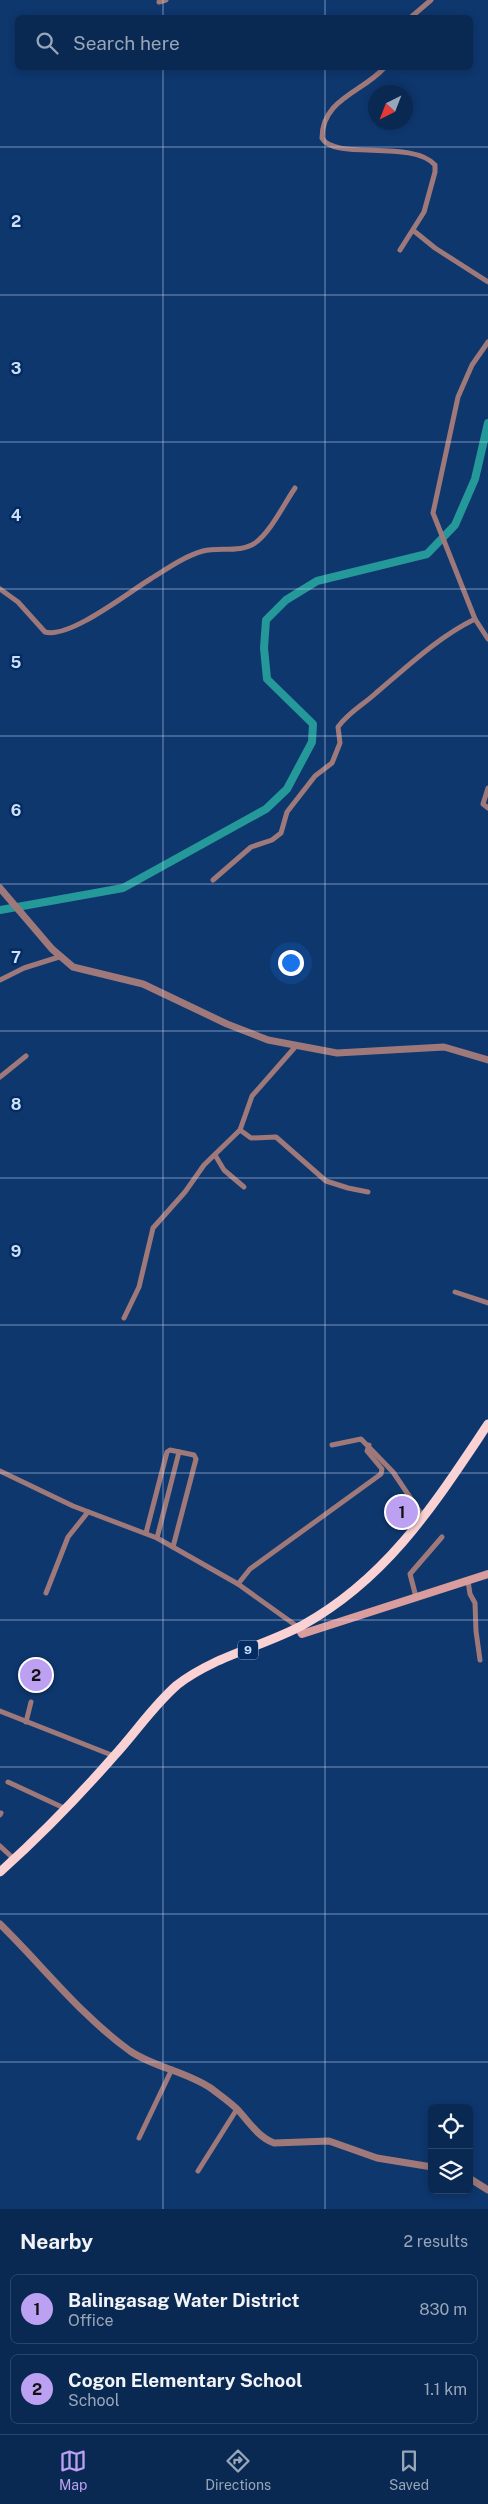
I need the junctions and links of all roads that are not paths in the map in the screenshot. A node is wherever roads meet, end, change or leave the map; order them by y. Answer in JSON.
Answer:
{"nodes":[{"id":1,"x":166,"y":0,"type":"edge"},
{"id":2,"x":431,"y":0,"type":"edge"},
{"id":3,"x":159,"y":2,"type":"dead end"},
{"id":4,"x":414,"y":15,"type":"edge"},
{"id":5,"x":382,"y":70,"type":"edge"},
{"id":6,"x":414,"y":231,"type":"junction"},
{"id":7,"x":400,"y":250,"type":"dead end"},
{"id":8,"x":488,"y":282,"type":"edge"},
{"id":9,"x":488,"y":342,"type":"edge"},
{"id":10,"x":295,"y":488,"type":"dead end"},
{"id":11,"x":0,"y":589,"type":"edge"},
{"id":12,"x":475,"y":619,"type":"junction"},
{"id":13,"x":488,"y":638,"type":"edge"},
{"id":14,"x":488,"y":788,"type":"edge"},
{"id":15,"x":488,"y":808,"type":"edge"},
{"id":16,"x":213,"y":880,"type":"dead end"},
{"id":17,"x":2,"y":890,"type":"edge"},
{"id":18,"x":59,"y":957,"type":"junction"},
{"id":19,"x":0,"y":980,"type":"edge"},
{"id":20,"x":296,"y":1046,"type":"junction"},
{"id":21,"x":26,"y":1056,"type":"dead end"},
{"id":22,"x":488,"y":1060,"type":"edge"},
{"id":23,"x":0,"y":1077,"type":"edge"},
{"id":24,"x":240,"y":1130,"type":"junction"},
{"id":25,"x":215,"y":1155,"type":"junction"},
{"id":26,"x":244,"y":1187,"type":"dead end"},
{"id":27,"x":368,"y":1192,"type":"dead end"},
{"id":28,"x":455,"y":1292,"type":"dead end"},
{"id":29,"x":488,"y":1303,"type":"edge"},
{"id":30,"x":124,"y":1318,"type":"dead end"},
{"id":31,"x":488,"y":1424,"type":"edge"},
{"id":32,"x":332,"y":1445,"type":"dead end"},
{"id":33,"x":369,"y":1445,"type":"junction"},
{"id":34,"x":179,"y":1452,"type":"junction"},
{"id":35,"x":0,"y":1472,"type":"edge"},
{"id":36,"x":88,"y":1512,"type":"junction"},
{"id":37,"x":424,"y":1519,"type":"junction"},
{"id":38,"x":146,"y":1533,"type":"junction"},
{"id":39,"x":442,"y":1537,"type":"dead end"},
{"id":40,"x":156,"y":1538,"type":"junction"},
{"id":41,"x":173,"y":1547,"type":"junction"},
{"id":42,"x":488,"y":1574,"type":"edge"},
{"id":43,"x":468,"y":1581,"type":"junction"},
{"id":44,"x":238,"y":1584,"type":"junction"},
{"id":45,"x":46,"y":1593,"type":"dead end"},
{"id":46,"x":416,"y":1597,"type":"junction"},
{"id":47,"x":298,"y":1627,"type":"junction"},
{"id":48,"x":480,"y":1660,"type":"dead end"},
{"id":49,"x":31,"y":1702,"type":"dead end"},
{"id":50,"x":0,"y":1711,"type":"edge"},
{"id":51,"x":26,"y":1722,"type":"junction"},
{"id":52,"x":114,"y":1756,"type":"junction"},
{"id":53,"x":8,"y":1782,"type":"dead end"},
{"id":54,"x":64,"y":1808,"type":"junction"},
{"id":55,"x":0,"y":1846,"type":"edge"},
{"id":56,"x":14,"y":1858,"type":"junction"},
{"id":57,"x":0,"y":1872,"type":"edge"},
{"id":58,"x":0,"y":1924,"type":"edge"},
{"id":59,"x":172,"y":2069,"type":"junction"},
{"id":60,"x":237,"y":2109,"type":"junction"},
{"id":61,"x":139,"y":2138,"type":"dead end"},
{"id":62,"x":428,"y":2166,"type":"edge"},
{"id":63,"x":198,"y":2171,"type":"dead end"},
{"id":64,"x":473,"y":2181,"type":"edge"},
{"id":65,"x":488,"y":2190,"type":"edge"}],
"edges":[{"from":1,"to":3,"type":"street"},
{"from":2,"to":4,"type":"street"},
{"from":5,"to":6,"type":"street"},
{"from":6,"to":7,"type":"street"},
{"from":6,"to":8,"type":"street"},
{"from":9,"to":12,"type":"street"},
{"from":10,"to":11,"type":"street"},
{"from":12,"to":13,"type":"street"},
{"from":12,"to":16,"type":"street"},
{"from":14,"to":15,"type":"street"},
{"from":17,"to":18,"type":"street"},
{"from":18,"to":19,"type":"street"},
{"from":18,"to":20,"type":"street"},
{"from":20,"to":22,"type":"street"},
{"from":20,"to":24,"type":"street"},
{"from":21,"to":23,"type":"street"},
{"from":24,"to":25,"type":"street"},
{"from":24,"to":27,"type":"street"},
{"from":25,"to":26,"type":"street"},
{"from":25,"to":30,"type":"street"},
{"from":28,"to":29,"type":"street"},
{"from":31,"to":37,"type":"highway","number":"9"},
{"from":32,"to":33,"type":"street"},
{"from":33,"to":37,"type":"street"},
{"from":33,"to":44,"type":"street"},
{"from":34,"to":38,"type":"street"},
{"from":34,"to":40,"type":"street"},
{"from":34,"to":41,"type":"street"},
{"from":35,"to":36,"type":"street"},
{"from":36,"to":38,"type":"street"},
{"from":36,"to":45,"type":"street"},
{"from":37,"to":47,"type":"highway","number":"9"},
{"from":38,"to":40,"type":"street"},
{"from":39,"to":46,"type":"street"},
{"from":40,"to":41,"type":"street"},
{"from":41,"to":44,"type":"street"},
{"from":42,"to":43,"type":"main road"},
{"from":43,"to":46,"type":"main road"},
{"from":43,"to":48,"type":"street"},
{"from":44,"to":47,"type":"street"},
{"from":46,"to":47,"type":"main road"},
{"from":47,"to":52,"type":"highway","number":"9"},
{"from":49,"to":51,"type":"street"},
{"from":50,"to":51,"type":"street"},
{"from":51,"to":52,"type":"street"},
{"from":52,"to":54,"type":"highway","number":"9"},
{"from":53,"to":54,"type":"street"},
{"from":54,"to":56,"type":"highway","number":"9"},
{"from":55,"to":56,"type":"street"},
{"from":56,"to":57,"type":"highway","number":"9"},
{"from":58,"to":59,"type":"street"},
{"from":59,"to":60,"type":"street"},
{"from":59,"to":61,"type":"street"},
{"from":60,"to":62,"type":"street"},
{"from":60,"to":63,"type":"street"},
{"from":64,"to":65,"type":"street"}]}
